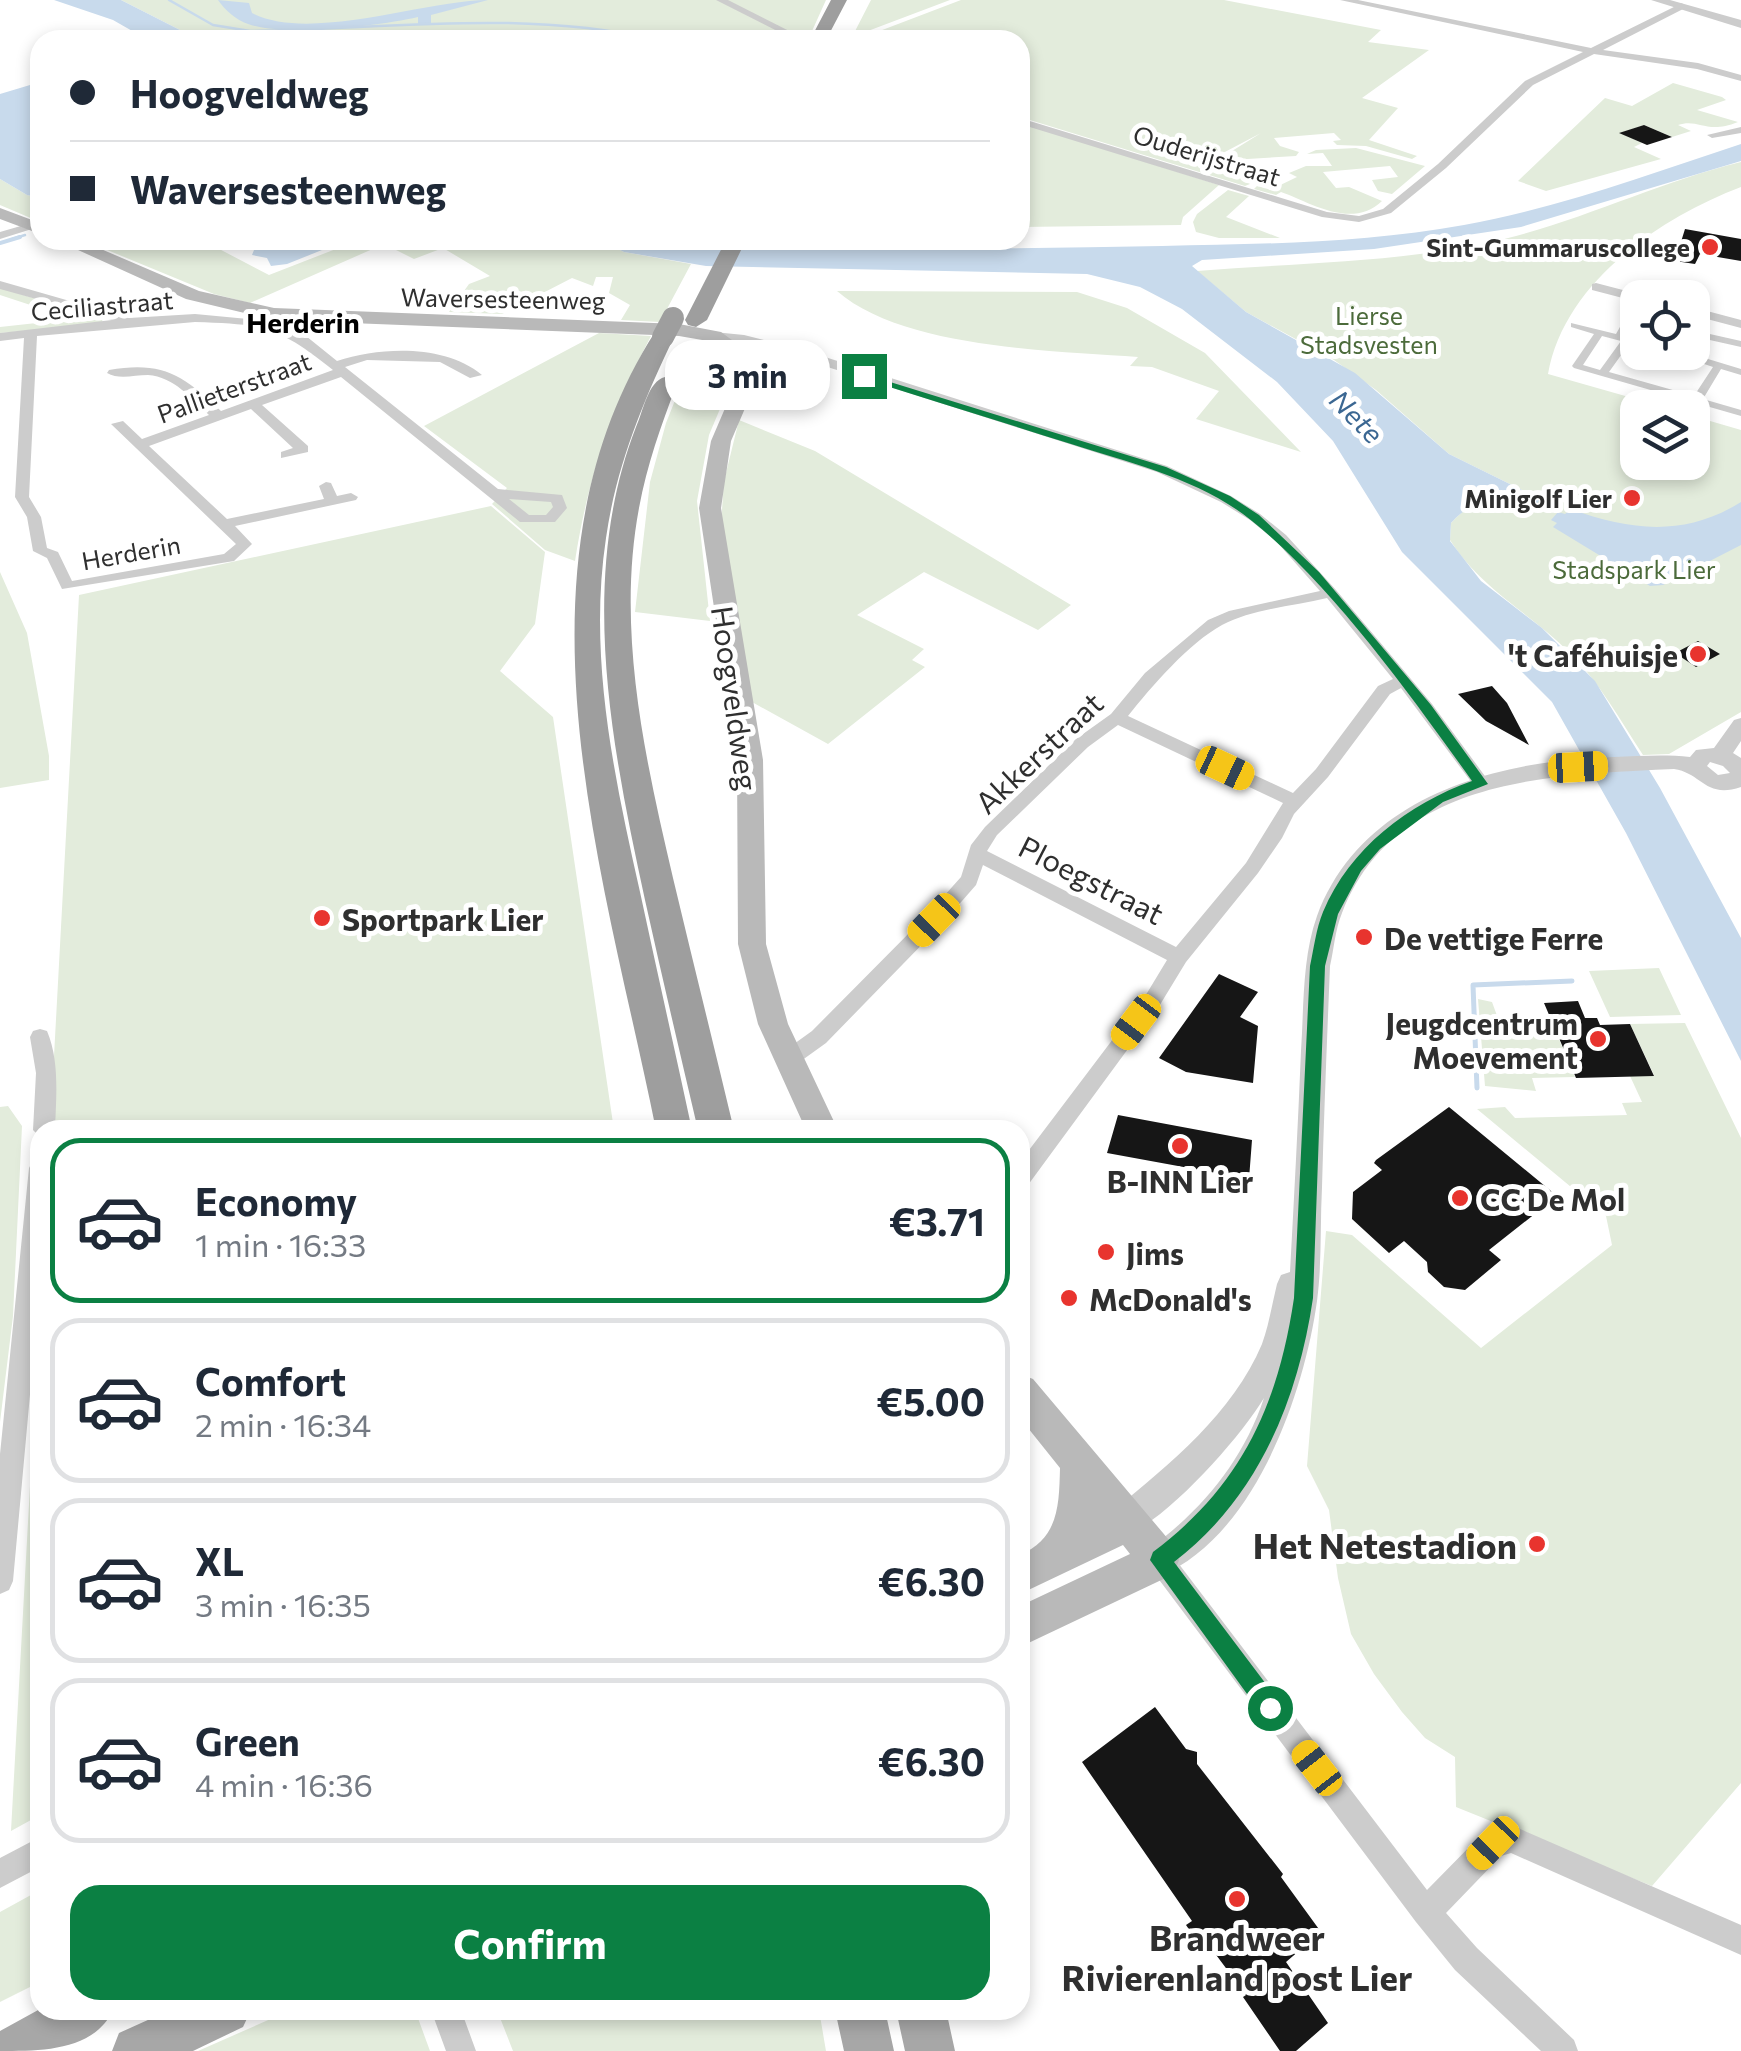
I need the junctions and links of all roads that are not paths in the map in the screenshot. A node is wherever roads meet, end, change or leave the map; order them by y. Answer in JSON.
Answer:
{"nodes":[{"id":1,"x":721,"y":0,"type":"edge"},
{"id":2,"x":839,"y":0,"type":"edge"},
{"id":3,"x":856,"y":0,"type":"edge"},
{"id":4,"x":1345,"y":0,"type":"edge"},
{"id":5,"x":1657,"y":0,"type":"edge"},
{"id":6,"x":1682,"y":6,"type":"junction"},
{"id":7,"x":1741,"y":24,"type":"edge"},
{"id":8,"x":782,"y":30,"type":"edge"},
{"id":9,"x":823,"y":30,"type":"edge"},
{"id":10,"x":841,"y":30,"type":"edge"},
{"id":11,"x":1593,"y":51,"type":"junction"},
{"id":12,"x":1741,"y":78,"type":"edge"},
{"id":13,"x":1030,"y":123,"type":"edge"},
{"id":14,"x":1741,"y":130,"type":"edge"},
{"id":15,"x":1712,"y":136,"type":"dead end"},
{"id":16,"x":0,"y":213,"type":"edge"},
{"id":17,"x":30,"y":226,"type":"edge"},
{"id":18,"x":30,"y":229,"type":"edge"},
{"id":19,"x":0,"y":236,"type":"edge"},
{"id":20,"x":89,"y":250,"type":"edge"},
{"id":21,"x":711,"y":250,"type":"edge"},
{"id":22,"x":728,"y":250,"type":"edge"},
{"id":23,"x":708,"y":273,"type":"junction"},
{"id":24,"x":0,"y":285,"type":"edge"},
{"id":25,"x":1596,"y":287,"type":"dead end"},
{"id":26,"x":1620,"y":303,"type":"edge"},
{"id":27,"x":1710,"y":316,"type":"edge"},
{"id":28,"x":153,"y":320,"type":"junction"},
{"id":29,"x":295,"y":324,"type":"junction"},
{"id":30,"x":1574,"y":324,"type":"dead end"},
{"id":31,"x":1741,"y":324,"type":"edge"},
{"id":32,"x":687,"y":330,"type":"junction"},
{"id":33,"x":1600,"y":332,"type":"junction"},
{"id":34,"x":31,"y":334,"type":"junction"},
{"id":35,"x":1710,"y":337,"type":"edge"},
{"id":36,"x":0,"y":338,"type":"edge"},
{"id":37,"x":1620,"y":338,"type":"edge"},
{"id":38,"x":1741,"y":344,"type":"edge"},
{"id":39,"x":772,"y":345,"type":"junction"},
{"id":40,"x":1620,"y":350,"type":"edge"},
{"id":41,"x":739,"y":353,"type":"junction"},
{"id":42,"x":1710,"y":363,"type":"edge"},
{"id":43,"x":1719,"y":366,"type":"junction"},
{"id":44,"x":338,"y":369,"type":"junction"},
{"id":45,"x":1741,"y":372,"type":"edge"},
{"id":46,"x":114,"y":373,"type":"dead end"},
{"id":47,"x":1602,"y":373,"type":"junction"},
{"id":48,"x":475,"y":376,"type":"dead end"},
{"id":49,"x":1662,"y":390,"type":"edge"},
{"id":50,"x":1703,"y":390,"type":"edge"},
{"id":51,"x":1741,"y":396,"type":"edge"},
{"id":52,"x":252,"y":404,"type":"junction"},
{"id":53,"x":1710,"y":404,"type":"edge"},
{"id":54,"x":1738,"y":412,"type":"edge"},
{"id":55,"x":218,"y":416,"type":"junction"},
{"id":56,"x":118,"y":424,"type":"dead end"},
{"id":57,"x":142,"y":444,"type":"junction"},
{"id":58,"x":286,"y":456,"type":"dead end"},
{"id":59,"x":326,"y":486,"type":"dead end"},
{"id":60,"x":494,"y":493,"type":"dead end"},
{"id":61,"x":352,"y":497,"type":"dead end"},
{"id":62,"x":332,"y":502,"type":"junction"},
{"id":63,"x":223,"y":524,"type":"junction"},
{"id":64,"x":1331,"y":594,"type":"junction"},
{"id":65,"x":1403,"y":680,"type":"junction"},
{"id":66,"x":1117,"y":718,"type":"junction"},
{"id":67,"x":1741,"y":726,"type":"edge"},
{"id":68,"x":1741,"y":738,"type":"edge"},
{"id":69,"x":1735,"y":773,"type":"edge"},
{"id":70,"x":1481,"y":784,"type":"junction"},
{"id":71,"x":1295,"y":801,"type":"junction"},
{"id":72,"x":977,"y":854,"type":"junction"},
{"id":73,"x":1179,"y":957,"type":"junction"},
{"id":74,"x":40,"y":1037,"type":"dead end"},
{"id":75,"x":787,"y":1060,"type":"junction"},
{"id":76,"x":44,"y":1120,"type":"edge"},
{"id":77,"x":672,"y":1120,"type":"edge"},
{"id":78,"x":714,"y":1120,"type":"edge"},
{"id":79,"x":817,"y":1120,"type":"edge"},
{"id":80,"x":1030,"y":1166,"type":"edge"},
{"id":81,"x":1304,"y":1236,"type":"junction"},
{"id":82,"x":30,"y":1271,"type":"edge"},
{"id":83,"x":1030,"y":1404,"type":"edge"},
{"id":84,"x":1079,"y":1464,"type":"junction"},
{"id":85,"x":1125,"y":1521,"type":"junction"},
{"id":86,"x":1160,"y":1560,"type":"junction"},
{"id":87,"x":1034,"y":1569,"type":"edge"},
{"id":88,"x":0,"y":1581,"type":"edge"},
{"id":89,"x":1030,"y":1623,"type":"edge"},
{"id":90,"x":30,"y":1857,"type":"edge"},
{"id":91,"x":0,"y":1874,"type":"edge"},
{"id":92,"x":1426,"y":1912,"type":"junction"},
{"id":93,"x":1741,"y":1940,"type":"edge"},
{"id":94,"x":70,"y":2020,"type":"edge"},
{"id":95,"x":204,"y":2020,"type":"edge"},
{"id":96,"x":450,"y":2020,"type":"edge"},
{"id":97,"x":862,"y":2020,"type":"edge"},
{"id":98,"x":923,"y":2020,"type":"edge"},
{"id":99,"x":14,"y":2051,"type":"edge"},
{"id":100,"x":137,"y":2051,"type":"edge"},
{"id":101,"x":461,"y":2051,"type":"edge"},
{"id":102,"x":869,"y":2051,"type":"edge"},
{"id":103,"x":930,"y":2051,"type":"edge"},
{"id":104,"x":1563,"y":2051,"type":"edge"}],
"edges":[{"from":1,"to":8,"type":"street"},
{"from":2,"to":9,"type":"highway"},
{"from":3,"to":10,"type":"highway"},
{"from":4,"to":11,"type":"street"},
{"from":5,"to":6,"type":"street"},
{"from":6,"to":7,"type":"street"},
{"from":6,"to":11,"type":"street"},
{"from":11,"to":12,"type":"street"},
{"from":11,"to":13,"type":"street","name":"Ouderijstraat"},
{"from":14,"to":15,"type":"street"},
{"from":16,"to":17,"type":"main road"},
{"from":18,"to":19,"type":"street"},
{"from":20,"to":29,"type":"main road","name":"Waversesteenweg"},
{"from":21,"to":23,"type":"highway"},
{"from":22,"to":23,"type":"highway"},
{"from":23,"to":32,"type":"highway"},
{"from":24,"to":28,"type":"street"},
{"from":25,"to":26,"type":"street"},
{"from":27,"to":31,"type":"street"},
{"from":28,"to":29,"type":"street","name":"Ceciliastraat"},
{"from":28,"to":34,"type":"street","name":"Ceciliastraat"},
{"from":29,"to":32,"type":"main road","name":"Waversesteenweg"},
{"from":29,"to":44,"type":"street"},
{"from":30,"to":33,"type":"street"},
{"from":32,"to":39,"type":"street","name":"Waversesteenweg"},
{"from":32,"to":41,"type":"main road"},
{"from":32,"to":77,"type":"highway"},
{"from":32,"to":78,"type":"highway"},
{"from":33,"to":37,"type":"street"},
{"from":33,"to":47,"type":"street"},
{"from":34,"to":36,"type":"street","name":"Ceciliastraat"},
{"from":34,"to":63,"type":"street","name":"Herderin"},
{"from":35,"to":38,"type":"street"},
{"from":39,"to":41,"type":"street"},
{"from":39,"to":64,"type":"street","name":"Waversesteenweg"},
{"from":40,"to":47,"type":"street"},
{"from":41,"to":75,"type":"main road","name":"Hoogveldweg"},
{"from":42,"to":43,"type":"street"},
{"from":43,"to":45,"type":"street"},
{"from":43,"to":50,"type":"street"},
{"from":44,"to":48,"type":"street","name":"Pallieterstraat"},
{"from":44,"to":52,"type":"street","name":"Pallieterstraat"},
{"from":44,"to":60,"type":"street"},
{"from":46,"to":55,"type":"street"},
{"from":47,"to":49,"type":"street"},
{"from":51,"to":54,"type":"street"},
{"from":52,"to":55,"type":"street","name":"Pallieterstraat"},
{"from":52,"to":58,"type":"street"},
{"from":53,"to":54,"type":"street"},
{"from":55,"to":57,"type":"street","name":"Pallieterstraat"},
{"from":56,"to":57,"type":"street"},
{"from":57,"to":63,"type":"street"},
{"from":59,"to":62,"type":"street"},
{"from":61,"to":62,"type":"street"},
{"from":62,"to":63,"type":"street"},
{"from":64,"to":65,"type":"street","name":"Waversesteenweg"},
{"from":64,"to":66,"type":"street","name":"Akkerstraat"},
{"from":65,"to":70,"type":"street","name":"Waversesteenweg"},
{"from":65,"to":71,"type":"street"},
{"from":66,"to":71,"type":"street"},
{"from":66,"to":72,"type":"street","name":"Akkerstraat"},
{"from":67,"to":69,"type":"street"},
{"from":68,"to":69,"type":"street"},
{"from":69,"to":70,"type":"street"},
{"from":70,"to":81,"type":"street"},
{"from":71,"to":73,"type":"street"},
{"from":72,"to":73,"type":"street","name":"Ploegstraat"},
{"from":72,"to":75,"type":"street","name":"Akkerstraat"},
{"from":73,"to":80,"type":"street"},
{"from":74,"to":76,"type":"street"},
{"from":75,"to":79,"type":"main road","name":"Hoogveldweg"},
{"from":81,"to":85,"type":"street"},
{"from":81,"to":86,"type":"street"},
{"from":82,"to":88,"type":"street"},
{"from":83,"to":84,"type":"main road"},
{"from":84,"to":85,"type":"main road"},
{"from":84,"to":87,"type":"main road"},
{"from":85,"to":86,"type":"main road"},
{"from":85,"to":87,"type":"main road"},
{"from":86,"to":89,"type":"main road"},
{"from":86,"to":92,"type":"street"},
{"from":90,"to":91,"type":"street"},
{"from":92,"to":93,"type":"street"},
{"from":92,"to":104,"type":"street"},
{"from":94,"to":99,"type":"main road"},
{"from":95,"to":100,"type":"main road"},
{"from":96,"to":101,"type":"street"},
{"from":97,"to":102,"type":"main road"},
{"from":98,"to":103,"type":"main road"}]}
